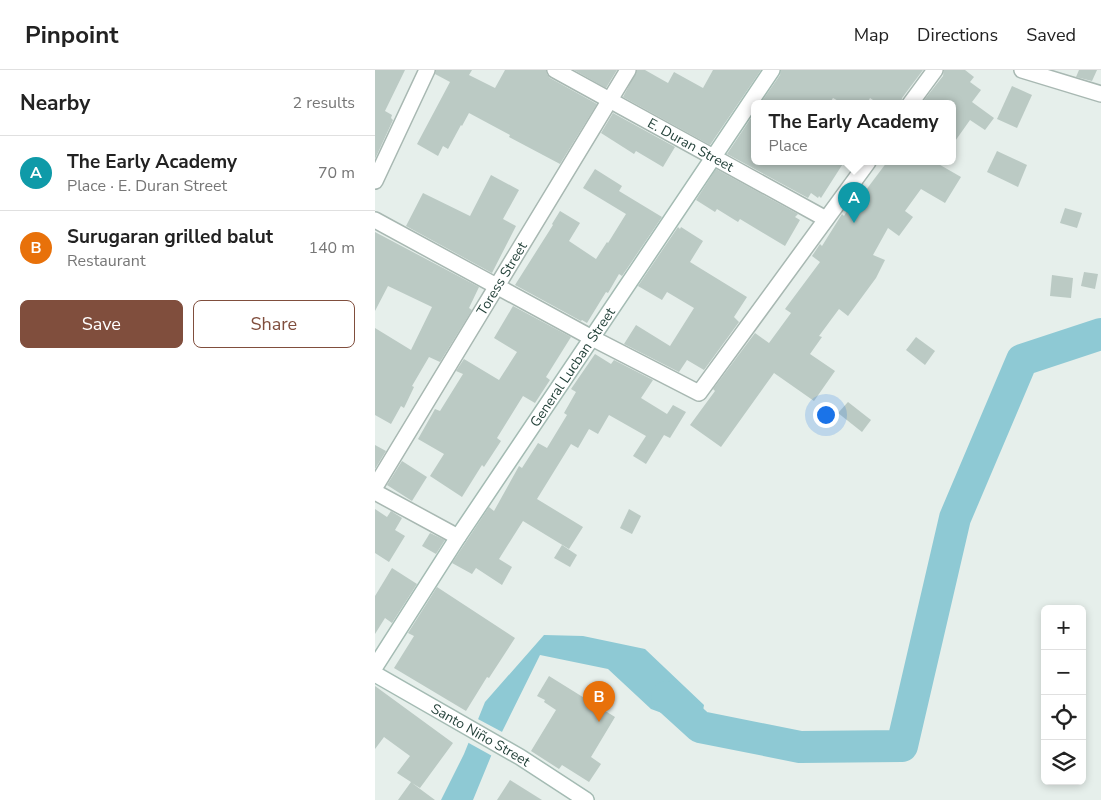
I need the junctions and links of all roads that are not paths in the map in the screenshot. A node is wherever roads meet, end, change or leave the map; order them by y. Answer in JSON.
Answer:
{"nodes":[{"id":1,"x":427,"y":70,"type":"edge"},
{"id":2,"x":555,"y":70,"type":"edge"},
{"id":3,"x":628,"y":70,"type":"edge"},
{"id":4,"x":772,"y":70,"type":"edge"},
{"id":5,"x":935,"y":70,"type":"edge"},
{"id":6,"x":1022,"y":70,"type":"edge"},
{"id":7,"x":1101,"y":94,"type":"edge"},
{"id":8,"x":610,"y":100,"type":"junction"},
{"id":9,"x":752,"y":100,"type":"edge"},
{"id":10,"x":913,"y":100,"type":"edge"},
{"id":11,"x":751,"y":101,"type":"edge"},
{"id":12,"x":713,"y":158,"type":"junction"},
{"id":13,"x":866,"y":165,"type":"edge"},
{"id":14,"x":375,"y":181,"type":"edge"},
{"id":15,"x":826,"y":219,"type":"junction"},
{"id":16,"x":375,"y":220,"type":"edge"},
{"id":17,"x":498,"y":287,"type":"junction"},
{"id":18,"x":592,"y":338,"type":"junction"},
{"id":19,"x":375,"y":487,"type":"edge"},
{"id":20,"x":375,"y":492,"type":"edge"},
{"id":21,"x":458,"y":537,"type":"junction"},
{"id":22,"x":375,"y":667,"type":"edge"},
{"id":23,"x":375,"y":674,"type":"edge"},
{"id":24,"x":586,"y":800,"type":"edge"}],
"edges":[{"from":1,"to":14,"type":"street"},
{"from":2,"to":8,"type":"street","name":"E. Duran Street"},
{"from":3,"to":8,"type":"street","name":"Toress Street"},
{"from":4,"to":9,"type":"street","name":"General Lucban Street"},
{"from":5,"to":10,"type":"street"},
{"from":6,"to":7,"type":"street"},
{"from":8,"to":12,"type":"street","name":"E. Duran Street"},
{"from":8,"to":17,"type":"street","name":"Toress Street"},
{"from":11,"to":12,"type":"street","name":"General Lucban Street"},
{"from":12,"to":15,"type":"street","name":"E. Duran Street"},
{"from":12,"to":18,"type":"street","name":"General Lucban Street"},
{"from":13,"to":15,"type":"street"},
{"from":15,"to":18,"type":"street"},
{"from":16,"to":17,"type":"street"},
{"from":17,"to":18,"type":"street"},
{"from":17,"to":19,"type":"street","name":"Toress Street"},
{"from":18,"to":21,"type":"street","name":"General Lucban Street"},
{"from":20,"to":21,"type":"street"},
{"from":21,"to":22,"type":"street","name":"General Lucban Street"},
{"from":23,"to":24,"type":"street","name":"Santo Niño Street"}]}
